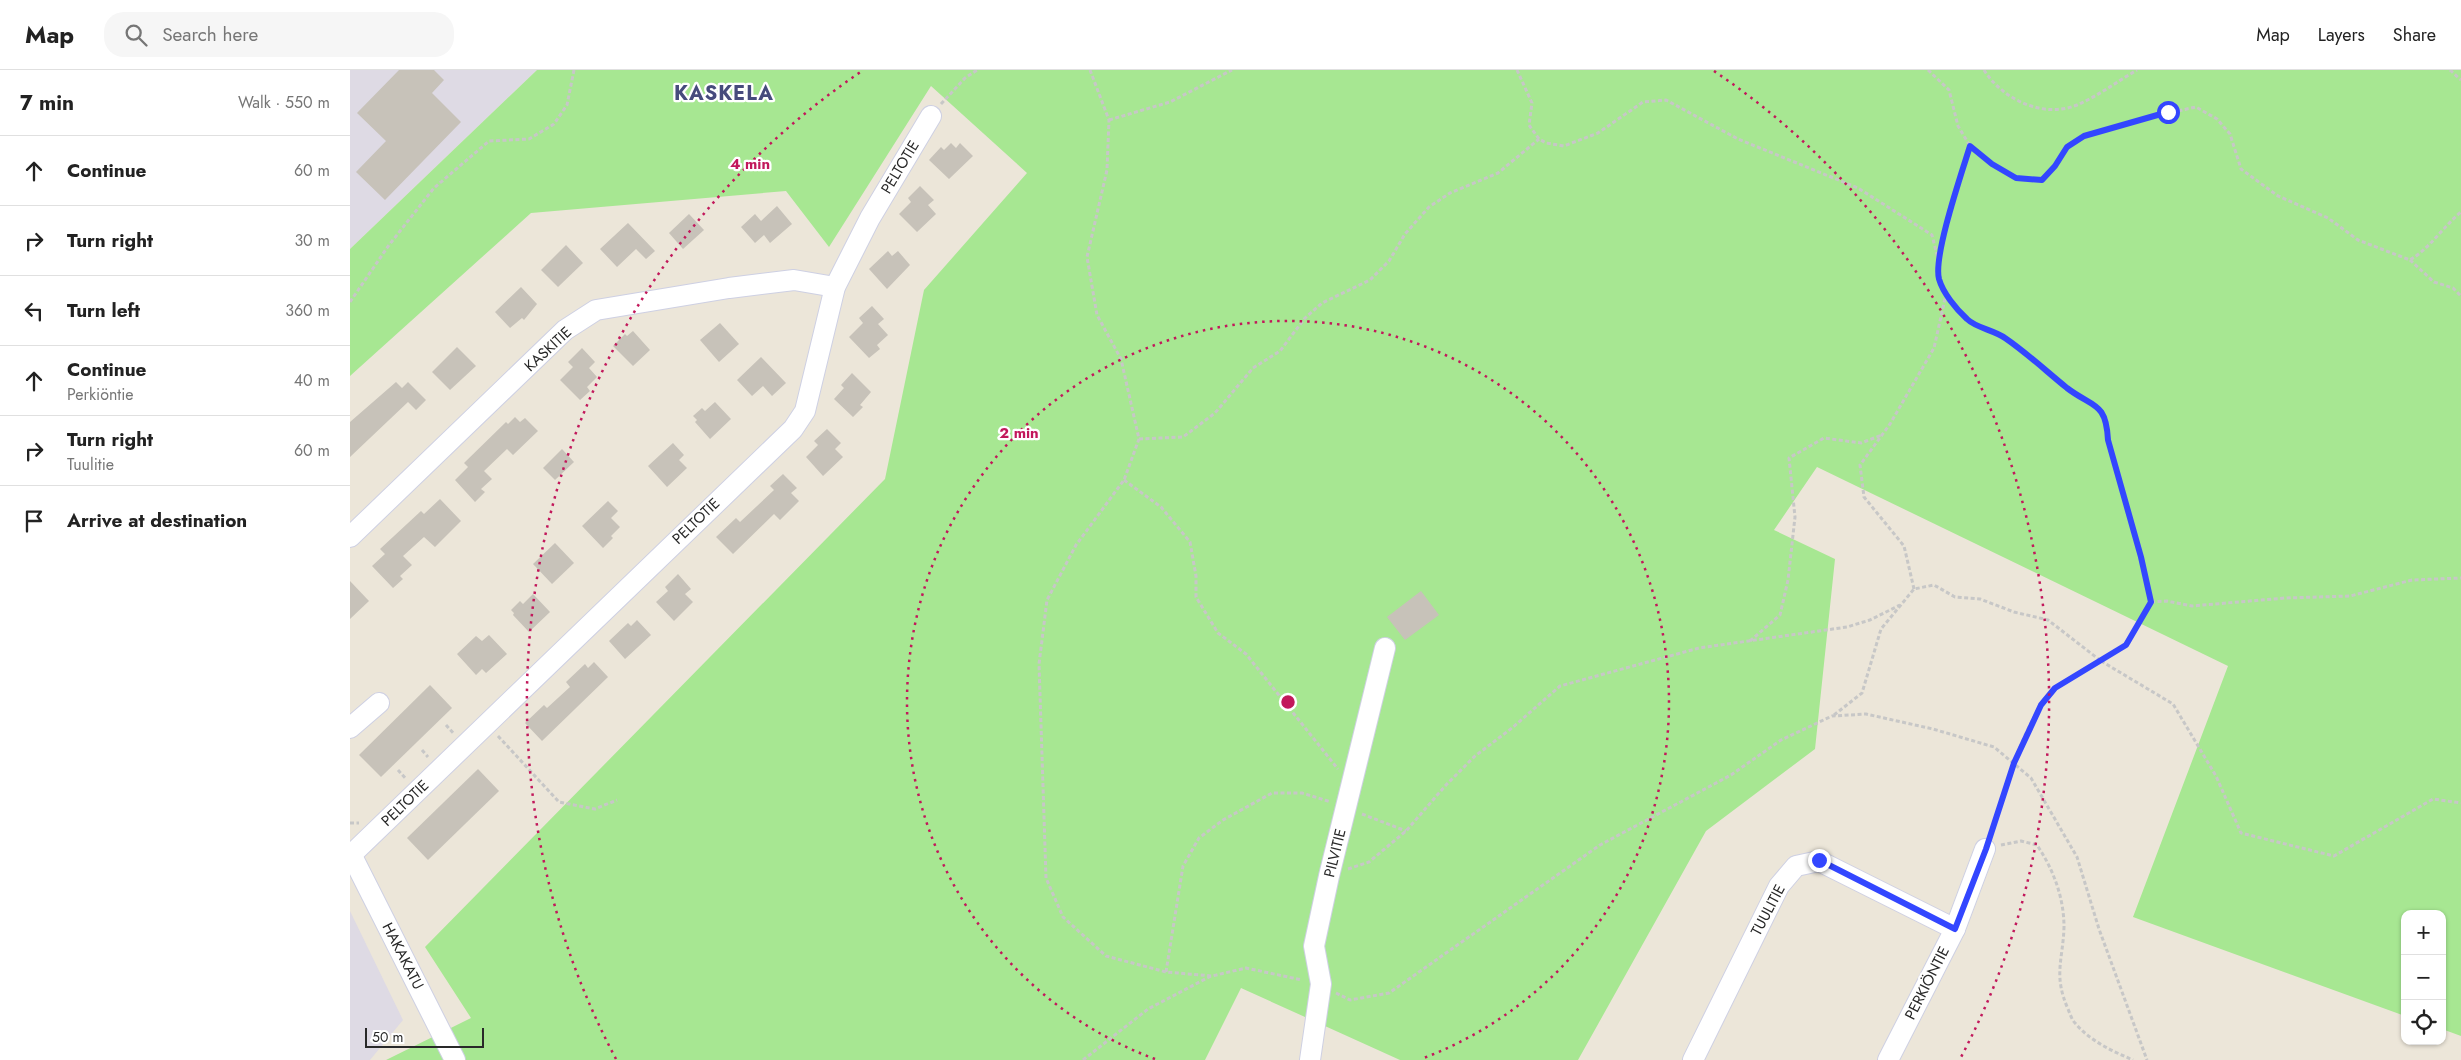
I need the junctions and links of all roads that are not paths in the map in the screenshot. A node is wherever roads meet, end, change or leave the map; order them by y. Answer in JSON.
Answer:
{"nodes":[{"id":1,"x":930,"y":116,"type":"road end"},
{"id":2,"x":835,"y":287,"type":"junction"},
{"id":3,"x":350,"y":537,"type":"edge"},
{"id":4,"x":1386,"y":648,"type":"dead end"},
{"id":5,"x":378,"y":703,"type":"dead end"},
{"id":6,"x":350,"y":728,"type":"edge"},
{"id":7,"x":1986,"y":849,"type":"road end"},
{"id":8,"x":351,"y":853,"type":"edge"},
{"id":9,"x":1955,"y":929,"type":"junction"},
{"id":10,"x":455,"y":1060,"type":"edge"},
{"id":11,"x":1310,"y":1060,"type":"edge"},
{"id":12,"x":1693,"y":1060,"type":"edge"},
{"id":13,"x":1888,"y":1060,"type":"edge"}],
"edges":[{"from":1,"to":2,"type":"street","name":"PELTOTIE"},
{"from":2,"to":3,"type":"street","name":"KASKITIE"},
{"from":2,"to":8,"type":"street","name":"PELTOTIE"},
{"from":4,"to":11,"type":"street","name":"PILVITIE"},
{"from":5,"to":6,"type":"street"},
{"from":7,"to":9,"type":"street","name":"PERKIÖNTIE"},
{"from":8,"to":10,"type":"street","name":"HAKAKATU"},
{"from":9,"to":12,"type":"street","name":"TUULITIE"},
{"from":9,"to":13,"type":"street","name":"PERKIÖNTIE"}]}
